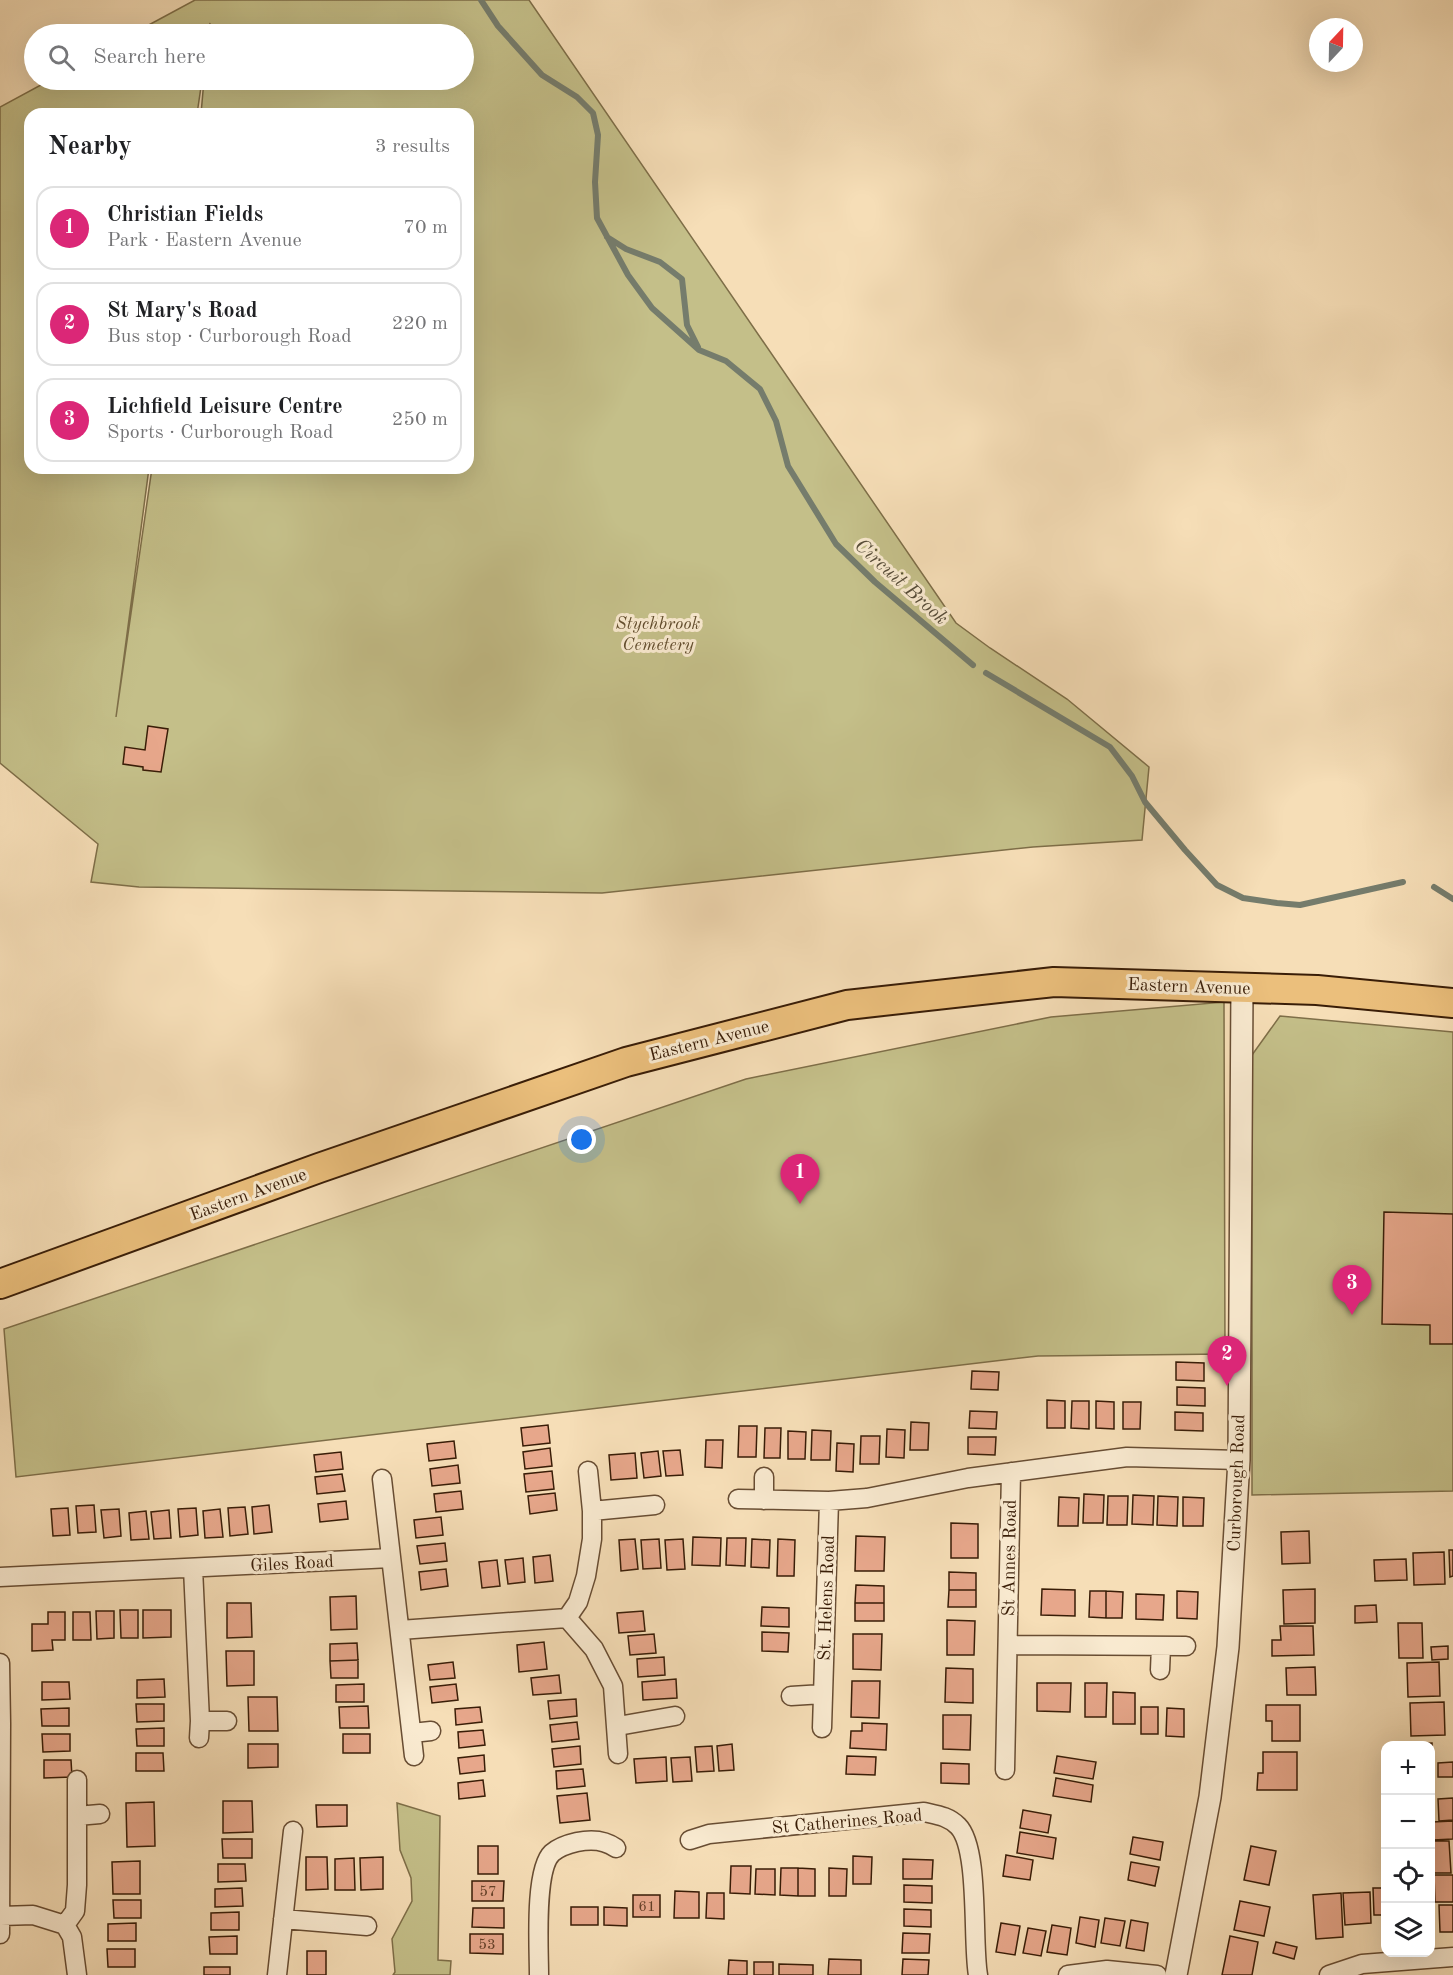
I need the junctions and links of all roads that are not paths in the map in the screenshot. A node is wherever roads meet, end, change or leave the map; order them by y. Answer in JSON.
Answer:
{"nodes":[{"id":1,"x":1242,"y":987,"type":"junction"},
{"id":2,"x":1453,"y":1003,"type":"edge"},
{"id":3,"x":0,"y":1284,"type":"edge"},
{"id":4,"x":1239,"y":1460,"type":"junction"},
{"id":5,"x":588,"y":1471,"type":"dead end"},
{"id":6,"x":1011,"y":1472,"type":"junction"},
{"id":7,"x":764,"y":1477,"type":"dead end"},
{"id":8,"x":382,"y":1479,"type":"dead end"},
{"id":9,"x":738,"y":1499,"type":"dead end"},
{"id":10,"x":764,"y":1500,"type":"junction"},
{"id":11,"x":829,"y":1501,"type":"junction"},
{"id":12,"x":655,"y":1505,"type":"dead end"},
{"id":13,"x":592,"y":1511,"type":"junction"},
{"id":14,"x":392,"y":1558,"type":"junction"},
{"id":15,"x":193,"y":1568,"type":"junction"},
{"id":16,"x":0,"y":1577,"type":"edge"},
{"id":17,"x":567,"y":1618,"type":"junction"},
{"id":18,"x":400,"y":1630,"type":"junction"},
{"id":19,"x":1008,"y":1645,"type":"junction"},
{"id":20,"x":1161,"y":1646,"type":"junction"},
{"id":21,"x":1186,"y":1646,"type":"dead end"},
{"id":22,"x":0,"y":1664,"type":"edge"},
{"id":23,"x":1160,"y":1670,"type":"dead end"},
{"id":24,"x":823,"y":1694,"type":"junction"},
{"id":25,"x":791,"y":1696,"type":"dead end"},
{"id":26,"x":675,"y":1716,"type":"dead end"},
{"id":27,"x":227,"y":1721,"type":"dead end"},
{"id":28,"x":618,"y":1726,"type":"junction"},
{"id":29,"x":822,"y":1728,"type":"dead end"},
{"id":30,"x":431,"y":1731,"type":"dead end"},
{"id":31,"x":412,"y":1733,"type":"junction"},
{"id":32,"x":618,"y":1754,"type":"dead end"},
{"id":33,"x":414,"y":1756,"type":"dead end"},
{"id":34,"x":1010,"y":1760,"type":"dead end"},
{"id":35,"x":76,"y":1780,"type":"dead end"},
{"id":36,"x":100,"y":1815,"type":"dead end"},
{"id":37,"x":77,"y":1816,"type":"junction"},
{"id":38,"x":292,"y":1832,"type":"dead end"},
{"id":39,"x":690,"y":1840,"type":"dead end"},
{"id":40,"x":616,"y":1848,"type":"dead end"},
{"id":41,"x":1,"y":1916,"type":"edge"},
{"id":42,"x":283,"y":1919,"type":"junction"},
{"id":43,"x":65,"y":1925,"type":"junction"},
{"id":44,"x":367,"y":1926,"type":"dead end"},
{"id":45,"x":0,"y":1934,"type":"edge"},
{"id":46,"x":1453,"y":1957,"type":"edge"},
{"id":47,"x":77,"y":1975,"type":"edge"},
{"id":48,"x":277,"y":1975,"type":"edge"},
{"id":49,"x":539,"y":1975,"type":"edge"},
{"id":50,"x":978,"y":1975,"type":"edge"},
{"id":51,"x":1068,"y":1975,"type":"edge"},
{"id":52,"x":1157,"y":1975,"type":"edge"},
{"id":53,"x":1176,"y":1975,"type":"edge"},
{"id":54,"x":1329,"y":1975,"type":"edge"}],
"edges":[{"from":1,"to":2,"type":"highway","name":"Eastern Avenue"},
{"from":1,"to":3,"type":"highway","name":"Eastern Avenue"},
{"from":1,"to":4,"type":"street","name":"Curborough Road"},
{"from":4,"to":6,"type":"street"},
{"from":4,"to":53,"type":"street","name":"Curborough Road"},
{"from":5,"to":13,"type":"street"},
{"from":6,"to":11,"type":"street"},
{"from":6,"to":19,"type":"street","name":"St Annes Road"},
{"from":7,"to":10,"type":"street"},
{"from":8,"to":14,"type":"street"},
{"from":9,"to":10,"type":"street"},
{"from":10,"to":11,"type":"street"},
{"from":11,"to":24,"type":"street","name":"St. Helens Road"},
{"from":12,"to":13,"type":"street"},
{"from":13,"to":17,"type":"street"},
{"from":14,"to":15,"type":"street","name":"Giles Road"},
{"from":14,"to":18,"type":"street"},
{"from":15,"to":16,"type":"street","name":"Giles Road"},
{"from":15,"to":27,"type":"street"},
{"from":17,"to":18,"type":"street"},
{"from":17,"to":28,"type":"street"},
{"from":18,"to":31,"type":"street"},
{"from":19,"to":20,"type":"street"},
{"from":19,"to":34,"type":"street","name":"St Annes Road"},
{"from":20,"to":21,"type":"street"},
{"from":20,"to":23,"type":"street"},
{"from":22,"to":41,"type":"street"},
{"from":24,"to":25,"type":"street"},
{"from":24,"to":29,"type":"street","name":"St. Helens Road"},
{"from":26,"to":28,"type":"street"},
{"from":28,"to":32,"type":"street"},
{"from":30,"to":31,"type":"street"},
{"from":31,"to":33,"type":"street"},
{"from":35,"to":37,"type":"street"},
{"from":36,"to":37,"type":"street"},
{"from":37,"to":43,"type":"street"},
{"from":38,"to":42,"type":"street"},
{"from":39,"to":50,"type":"street","name":"St Catherines Road"},
{"from":40,"to":49,"type":"street"},
{"from":41,"to":43,"type":"street"},
{"from":41,"to":45,"type":"street"},
{"from":42,"to":44,"type":"street"},
{"from":42,"to":48,"type":"street"},
{"from":43,"to":47,"type":"street"},
{"from":46,"to":54,"type":"street"},
{"from":51,"to":52,"type":"street"}]}
